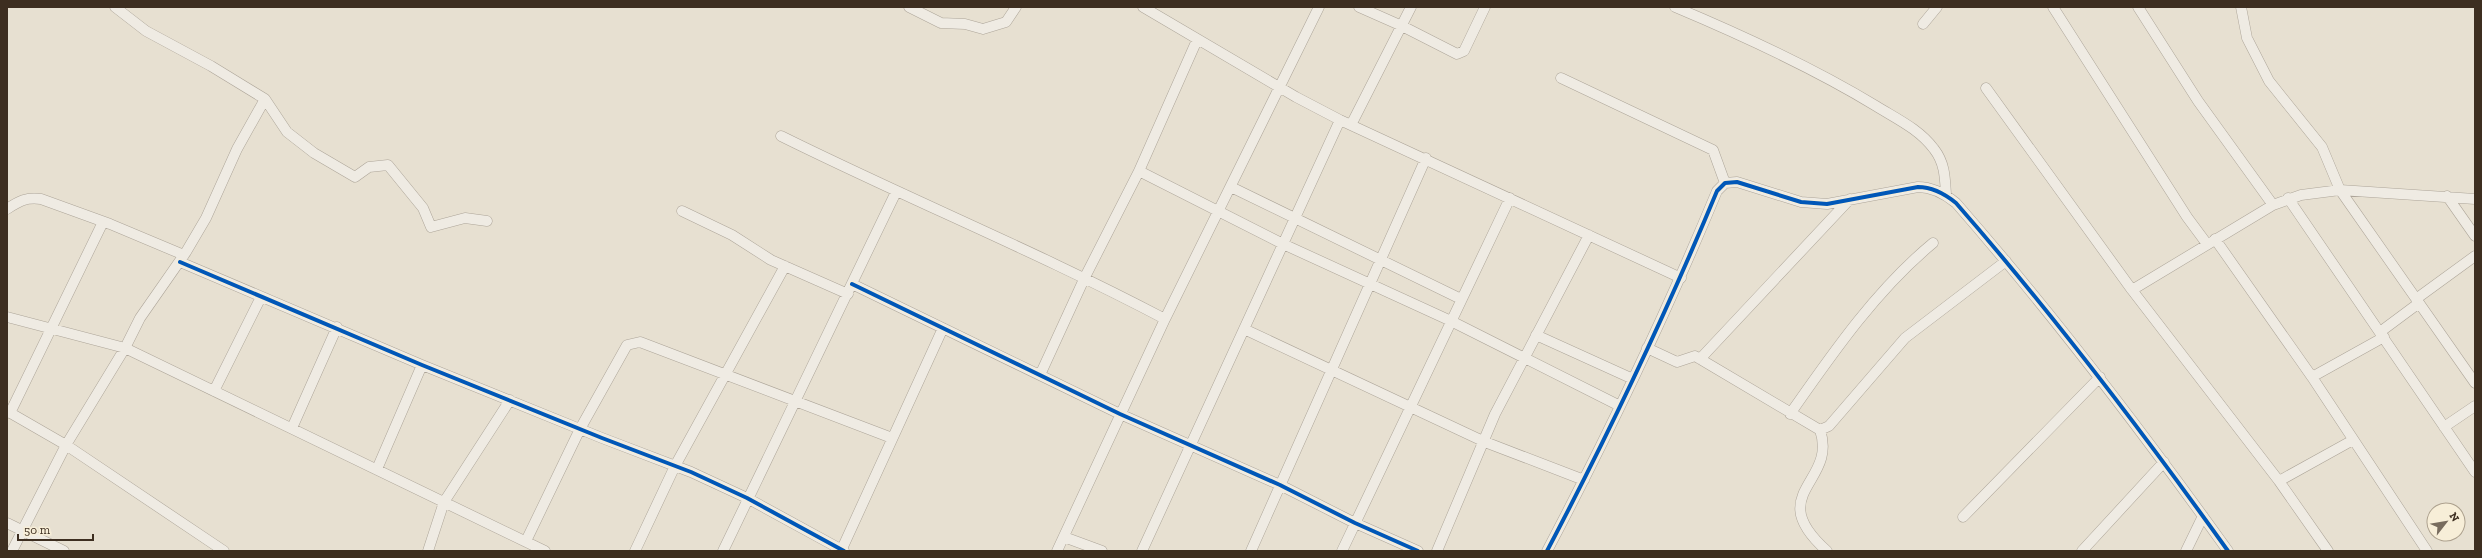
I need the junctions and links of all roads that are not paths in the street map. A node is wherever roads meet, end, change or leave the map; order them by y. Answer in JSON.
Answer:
{"nodes":[{"id":1,"x":115,"y":7,"type":"edge"},
{"id":2,"x":909,"y":7,"type":"edge"},
{"id":3,"x":1016,"y":7,"type":"edge"},
{"id":4,"x":1143,"y":7,"type":"edge"},
{"id":5,"x":1319,"y":7,"type":"edge"},
{"id":6,"x":1359,"y":7,"type":"edge"},
{"id":7,"x":1411,"y":7,"type":"edge"},
{"id":8,"x":1485,"y":7,"type":"edge"},
{"id":9,"x":1675,"y":7,"type":"edge"},
{"id":10,"x":1936,"y":7,"type":"edge"},
{"id":11,"x":2053,"y":7,"type":"edge"},
{"id":12,"x":2138,"y":7,"type":"edge"},
{"id":13,"x":2241,"y":7,"type":"edge"},
{"id":14,"x":1923,"y":24,"type":"dead end"},
{"id":15,"x":1402,"y":26,"type":"junction"},
{"id":16,"x":1197,"y":40,"type":"junction"},
{"id":17,"x":1561,"y":78,"type":"dead end"},
{"id":18,"x":1281,"y":88,"type":"junction"},
{"id":19,"x":1986,"y":88,"type":"dead end"},
{"id":20,"x":265,"y":99,"type":"junction"},
{"id":21,"x":1340,"y":120,"type":"junction"},
{"id":22,"x":1352,"y":125,"type":"junction"},
{"id":23,"x":781,"y":136,"type":"dead end"},
{"id":24,"x":1426,"y":158,"type":"junction"},
{"id":25,"x":1139,"y":171,"type":"junction"},
{"id":26,"x":1725,"y":184,"type":"junction"},
{"id":27,"x":1230,"y":187,"type":"junction"},
{"id":28,"x":2340,"y":190,"type":"junction"},
{"id":29,"x":896,"y":192,"type":"junction"},
{"id":30,"x":1946,"y":195,"type":"junction"},
{"id":31,"x":2447,"y":196,"type":"junction"},
{"id":32,"x":1510,"y":198,"type":"junction"},
{"id":33,"x":2288,"y":198,"type":"junction"},
{"id":34,"x":1850,"y":199,"type":"junction"},
{"id":35,"x":2475,"y":199,"type":"edge"},
{"id":36,"x":2273,"y":205,"type":"junction"},
{"id":37,"x":7,"y":209,"type":"edge"},
{"id":38,"x":1219,"y":210,"type":"junction"},
{"id":39,"x":682,"y":212,"type":"dead end"},
{"id":40,"x":1295,"y":218,"type":"junction"},
{"id":41,"x":103,"y":222,"type":"junction"},
{"id":42,"x":487,"y":222,"type":"dead end"},
{"id":43,"x":1589,"y":235,"type":"junction"},
{"id":44,"x":2475,"y":236,"type":"edge"},
{"id":45,"x":2211,"y":241,"type":"junction"},
{"id":46,"x":1933,"y":243,"type":"dead end"},
{"id":47,"x":1283,"y":244,"type":"junction"},
{"id":48,"x":2475,"y":256,"type":"edge"},
{"id":49,"x":182,"y":259,"type":"junction"},
{"id":50,"x":1380,"y":260,"type":"junction"},
{"id":51,"x":2006,"y":261,"type":"junction"},
{"id":52,"x":785,"y":266,"type":"junction"},
{"id":53,"x":1085,"y":277,"type":"junction"},
{"id":54,"x":1681,"y":278,"type":"junction"},
{"id":55,"x":852,"y":284,"type":"junction"},
{"id":56,"x":1370,"y":285,"type":"junction"},
{"id":57,"x":2132,"y":290,"type":"junction"},
{"id":58,"x":848,"y":294,"type":"junction"},
{"id":59,"x":261,"y":297,"type":"junction"},
{"id":60,"x":1461,"y":299,"type":"junction"},
{"id":61,"x":2417,"y":301,"type":"junction"},
{"id":62,"x":7,"y":317,"type":"edge"},
{"id":63,"x":1166,"y":319,"type":"junction"},
{"id":64,"x":1451,"y":321,"type":"junction"},
{"id":65,"x":337,"y":328,"type":"junction"},
{"id":66,"x":943,"y":328,"type":"junction"},
{"id":67,"x":52,"y":329,"type":"junction"},
{"id":68,"x":1244,"y":329,"type":"junction"},
{"id":69,"x":2382,"y":334,"type":"junction"},
{"id":70,"x":1536,"y":335,"type":"junction"},
{"id":71,"x":125,"y":348,"type":"junction"},
{"id":72,"x":1647,"y":348,"type":"junction"},
{"id":73,"x":1524,"y":358,"type":"junction"},
{"id":74,"x":1700,"y":359,"type":"junction"},
{"id":75,"x":422,"y":365,"type":"junction"},
{"id":76,"x":1331,"y":370,"type":"junction"},
{"id":77,"x":1040,"y":375,"type":"junction"},
{"id":78,"x":725,"y":376,"type":"junction"},
{"id":79,"x":2100,"y":377,"type":"junction"},
{"id":80,"x":2312,"y":377,"type":"junction"},
{"id":81,"x":1633,"y":379,"type":"junction"},
{"id":82,"x":2475,"y":383,"type":"edge"},
{"id":83,"x":214,"y":391,"type":"junction"},
{"id":84,"x":510,"y":400,"type":"junction"},
{"id":85,"x":795,"y":402,"type":"junction"},
{"id":86,"x":1620,"y":406,"type":"junction"},
{"id":87,"x":2475,"y":406,"type":"edge"},
{"id":88,"x":1409,"y":407,"type":"junction"},
{"id":89,"x":9,"y":412,"type":"edge"},
{"id":90,"x":1120,"y":414,"type":"junction"},
{"id":91,"x":1790,"y":414,"type":"junction"},
{"id":92,"x":2444,"y":427,"type":"junction"},
{"id":93,"x":292,"y":428,"type":"junction"},
{"id":94,"x":580,"y":429,"type":"junction"},
{"id":95,"x":1820,"y":430,"type":"junction"},
{"id":96,"x":892,"y":438,"type":"junction"},
{"id":97,"x":2353,"y":440,"type":"junction"},
{"id":98,"x":1485,"y":442,"type":"junction"},
{"id":99,"x":1191,"y":444,"type":"junction"},
{"id":100,"x":66,"y":445,"type":"junction"},
{"id":101,"x":2164,"y":462,"type":"junction"},
{"id":102,"x":675,"y":466,"type":"junction"},
{"id":103,"x":377,"y":469,"type":"junction"},
{"id":104,"x":2475,"y":472,"type":"edge"},
{"id":105,"x":1584,"y":480,"type":"junction"},
{"id":106,"x":2279,"y":482,"type":"junction"},
{"id":107,"x":1280,"y":485,"type":"junction"},
{"id":108,"x":748,"y":498,"type":"junction"},
{"id":109,"x":444,"y":502,"type":"junction"},
{"id":110,"x":2203,"y":516,"type":"junction"},
{"id":111,"x":1963,"y":517,"type":"dead end"},
{"id":112,"x":7,"y":523,"type":"edge"},
{"id":113,"x":1355,"y":523,"type":"junction"},
{"id":114,"x":22,"y":532,"type":"junction"},
{"id":115,"x":1064,"y":537,"type":"junction"},
{"id":116,"x":526,"y":541,"type":"junction"},
{"id":117,"x":12,"y":551,"type":"edge"},
{"id":118,"x":64,"y":551,"type":"edge"},
{"id":119,"x":224,"y":551,"type":"edge"},
{"id":120,"x":428,"y":551,"type":"edge"},
{"id":121,"x":545,"y":551,"type":"edge"},
{"id":122,"x":635,"y":551,"type":"edge"},
{"id":123,"x":723,"y":551,"type":"edge"},
{"id":124,"x":842,"y":551,"type":"edge"},
{"id":125,"x":1056,"y":551,"type":"edge"},
{"id":126,"x":1102,"y":551,"type":"edge"},
{"id":127,"x":1142,"y":551,"type":"edge"},
{"id":128,"x":1251,"y":551,"type":"edge"},
{"id":129,"x":1342,"y":551,"type":"edge"},
{"id":130,"x":1418,"y":551,"type":"edge"},
{"id":131,"x":1437,"y":551,"type":"edge"},
{"id":132,"x":1547,"y":551,"type":"edge"},
{"id":133,"x":1827,"y":551,"type":"edge"},
{"id":134,"x":2082,"y":551,"type":"edge"},
{"id":135,"x":2186,"y":551,"type":"edge"},
{"id":136,"x":2228,"y":551,"type":"edge"},
{"id":137,"x":2328,"y":551,"type":"edge"},
{"id":138,"x":2427,"y":551,"type":"edge"}],
"edges":[{"from":1,"to":20,"type":"street"},
{"from":2,"to":3,"type":"street"},
{"from":4,"to":16,"type":"street"},
{"from":5,"to":18,"type":"street"},
{"from":6,"to":15,"type":"street"},
{"from":7,"to":15,"type":"street"},
{"from":8,"to":15,"type":"street"},
{"from":9,"to":30,"type":"street"},
{"from":10,"to":14,"type":"street"},
{"from":11,"to":45,"type":"street"},
{"from":12,"to":36,"type":"street"},
{"from":13,"to":28,"type":"street"},
{"from":15,"to":22,"type":"street"},
{"from":16,"to":18,"type":"street"},
{"from":16,"to":25,"type":"street"},
{"from":17,"to":26,"type":"street"},
{"from":18,"to":21,"type":"street"},
{"from":18,"to":27,"type":"street"},
{"from":19,"to":57,"type":"street"},
{"from":20,"to":42,"type":"street"},
{"from":20,"to":49,"type":"street"},
{"from":21,"to":22,"type":"street"},
{"from":21,"to":40,"type":"street"},
{"from":22,"to":24,"type":"street"},
{"from":23,"to":29,"type":"street"},
{"from":24,"to":32,"type":"street"},
{"from":24,"to":50,"type":"street"},
{"from":25,"to":38,"type":"street"},
{"from":25,"to":53,"type":"street"},
{"from":26,"to":34,"type":"street"},
{"from":26,"to":54,"type":"street"},
{"from":27,"to":38,"type":"street"},
{"from":27,"to":40,"type":"street"},
{"from":28,"to":31,"type":"street"},
{"from":28,"to":33,"type":"street"},
{"from":28,"to":61,"type":"street"},
{"from":29,"to":53,"type":"street"},
{"from":29,"to":55,"type":"street"},
{"from":30,"to":34,"type":"street"},
{"from":30,"to":51,"type":"street"},
{"from":31,"to":35,"type":"street"},
{"from":31,"to":44,"type":"street"},
{"from":32,"to":43,"type":"street"},
{"from":32,"to":60,"type":"street"},
{"from":33,"to":36,"type":"street"},
{"from":33,"to":69,"type":"street"},
{"from":34,"to":74,"type":"street"},
{"from":36,"to":45,"type":"street"},
{"from":37,"to":41,"type":"street"},
{"from":38,"to":47,"type":"street"},
{"from":38,"to":63,"type":"street"},
{"from":39,"to":52,"type":"street"},
{"from":40,"to":47,"type":"street"},
{"from":40,"to":50,"type":"street"},
{"from":41,"to":49,"type":"street"},
{"from":41,"to":67,"type":"street"},
{"from":43,"to":54,"type":"street"},
{"from":43,"to":70,"type":"street"},
{"from":45,"to":57,"type":"street"},
{"from":45,"to":80,"type":"street"},
{"from":46,"to":91,"type":"street"},
{"from":47,"to":56,"type":"street"},
{"from":47,"to":68,"type":"street"},
{"from":48,"to":61,"type":"street"},
{"from":49,"to":59,"type":"street"},
{"from":49,"to":71,"type":"street"},
{"from":50,"to":56,"type":"street"},
{"from":50,"to":60,"type":"street"},
{"from":51,"to":79,"type":"street"},
{"from":51,"to":95,"type":"street"},
{"from":52,"to":58,"type":"street"},
{"from":52,"to":78,"type":"street"},
{"from":53,"to":63,"type":"street"},
{"from":53,"to":77,"type":"street"},
{"from":54,"to":72,"type":"street"},
{"from":55,"to":58,"type":"street"},
{"from":55,"to":66,"type":"street"},
{"from":56,"to":64,"type":"street"},
{"from":56,"to":76,"type":"street"},
{"from":57,"to":106,"type":"street"},
{"from":58,"to":85,"type":"street"},
{"from":59,"to":65,"type":"street"},
{"from":59,"to":83,"type":"street"},
{"from":60,"to":64,"type":"street"},
{"from":61,"to":69,"type":"street"},
{"from":61,"to":82,"type":"street"},
{"from":62,"to":67,"type":"street"},
{"from":63,"to":90,"type":"street"},
{"from":64,"to":73,"type":"street"},
{"from":64,"to":88,"type":"street"},
{"from":65,"to":75,"type":"street"},
{"from":65,"to":93,"type":"street"},
{"from":66,"to":77,"type":"street"},
{"from":66,"to":96,"type":"street"},
{"from":67,"to":71,"type":"street"},
{"from":67,"to":89,"type":"street"},
{"from":68,"to":76,"type":"street"},
{"from":68,"to":99,"type":"street"},
{"from":69,"to":80,"type":"street"},
{"from":69,"to":92,"type":"street"},
{"from":70,"to":73,"type":"street"},
{"from":70,"to":81,"type":"street"},
{"from":71,"to":83,"type":"street"},
{"from":71,"to":100,"type":"street"},
{"from":72,"to":74,"type":"street"},
{"from":72,"to":81,"type":"street"},
{"from":73,"to":86,"type":"street"},
{"from":73,"to":98,"type":"street"},
{"from":74,"to":91,"type":"street"},
{"from":75,"to":84,"type":"street"},
{"from":75,"to":103,"type":"street"},
{"from":76,"to":88,"type":"street"},
{"from":76,"to":107,"type":"street"},
{"from":77,"to":90,"type":"street"},
{"from":78,"to":85,"type":"street"},
{"from":78,"to":94,"type":"street"},
{"from":78,"to":102,"type":"street"},
{"from":79,"to":101,"type":"street"},
{"from":79,"to":111,"type":"street"},
{"from":80,"to":97,"type":"street"},
{"from":81,"to":86,"type":"street"},
{"from":83,"to":93,"type":"street"},
{"from":84,"to":94,"type":"street"},
{"from":84,"to":109,"type":"street"},
{"from":85,"to":96,"type":"street"},
{"from":85,"to":108,"type":"street"},
{"from":86,"to":105,"type":"street"},
{"from":87,"to":92,"type":"street"},
{"from":88,"to":98,"type":"street"},
{"from":88,"to":113,"type":"street"},
{"from":89,"to":100,"type":"street"},
{"from":90,"to":99,"type":"street"},
{"from":90,"to":115,"type":"street"},
{"from":91,"to":95,"type":"street"},
{"from":92,"to":104,"type":"street"},
{"from":93,"to":103,"type":"street"},
{"from":94,"to":102,"type":"street"},
{"from":94,"to":116,"type":"street"},
{"from":95,"to":133,"type":"street"},
{"from":96,"to":124,"type":"street"},
{"from":97,"to":106,"type":"street"},
{"from":97,"to":138,"type":"street"},
{"from":98,"to":105,"type":"street"},
{"from":98,"to":131,"type":"street"},
{"from":99,"to":107,"type":"street"},
{"from":99,"to":127,"type":"street"},
{"from":100,"to":114,"type":"street"},
{"from":100,"to":119,"type":"street"},
{"from":101,"to":110,"type":"street"},
{"from":101,"to":134,"type":"street"},
{"from":102,"to":108,"type":"street"},
{"from":102,"to":122,"type":"street"},
{"from":103,"to":109,"type":"street"},
{"from":105,"to":132,"type":"street"},
{"from":106,"to":137,"type":"street"},
{"from":107,"to":113,"type":"street"},
{"from":107,"to":128,"type":"street"},
{"from":108,"to":123,"type":"street"},
{"from":108,"to":124,"type":"street"},
{"from":109,"to":116,"type":"street"},
{"from":109,"to":120,"type":"street"},
{"from":110,"to":135,"type":"street"},
{"from":110,"to":136,"type":"street"},
{"from":112,"to":114,"type":"street"},
{"from":113,"to":129,"type":"street"},
{"from":113,"to":130,"type":"street"},
{"from":114,"to":117,"type":"street"},
{"from":114,"to":118,"type":"street"},
{"from":115,"to":125,"type":"street"},
{"from":115,"to":126,"type":"street"},
{"from":116,"to":121,"type":"street"}]}
